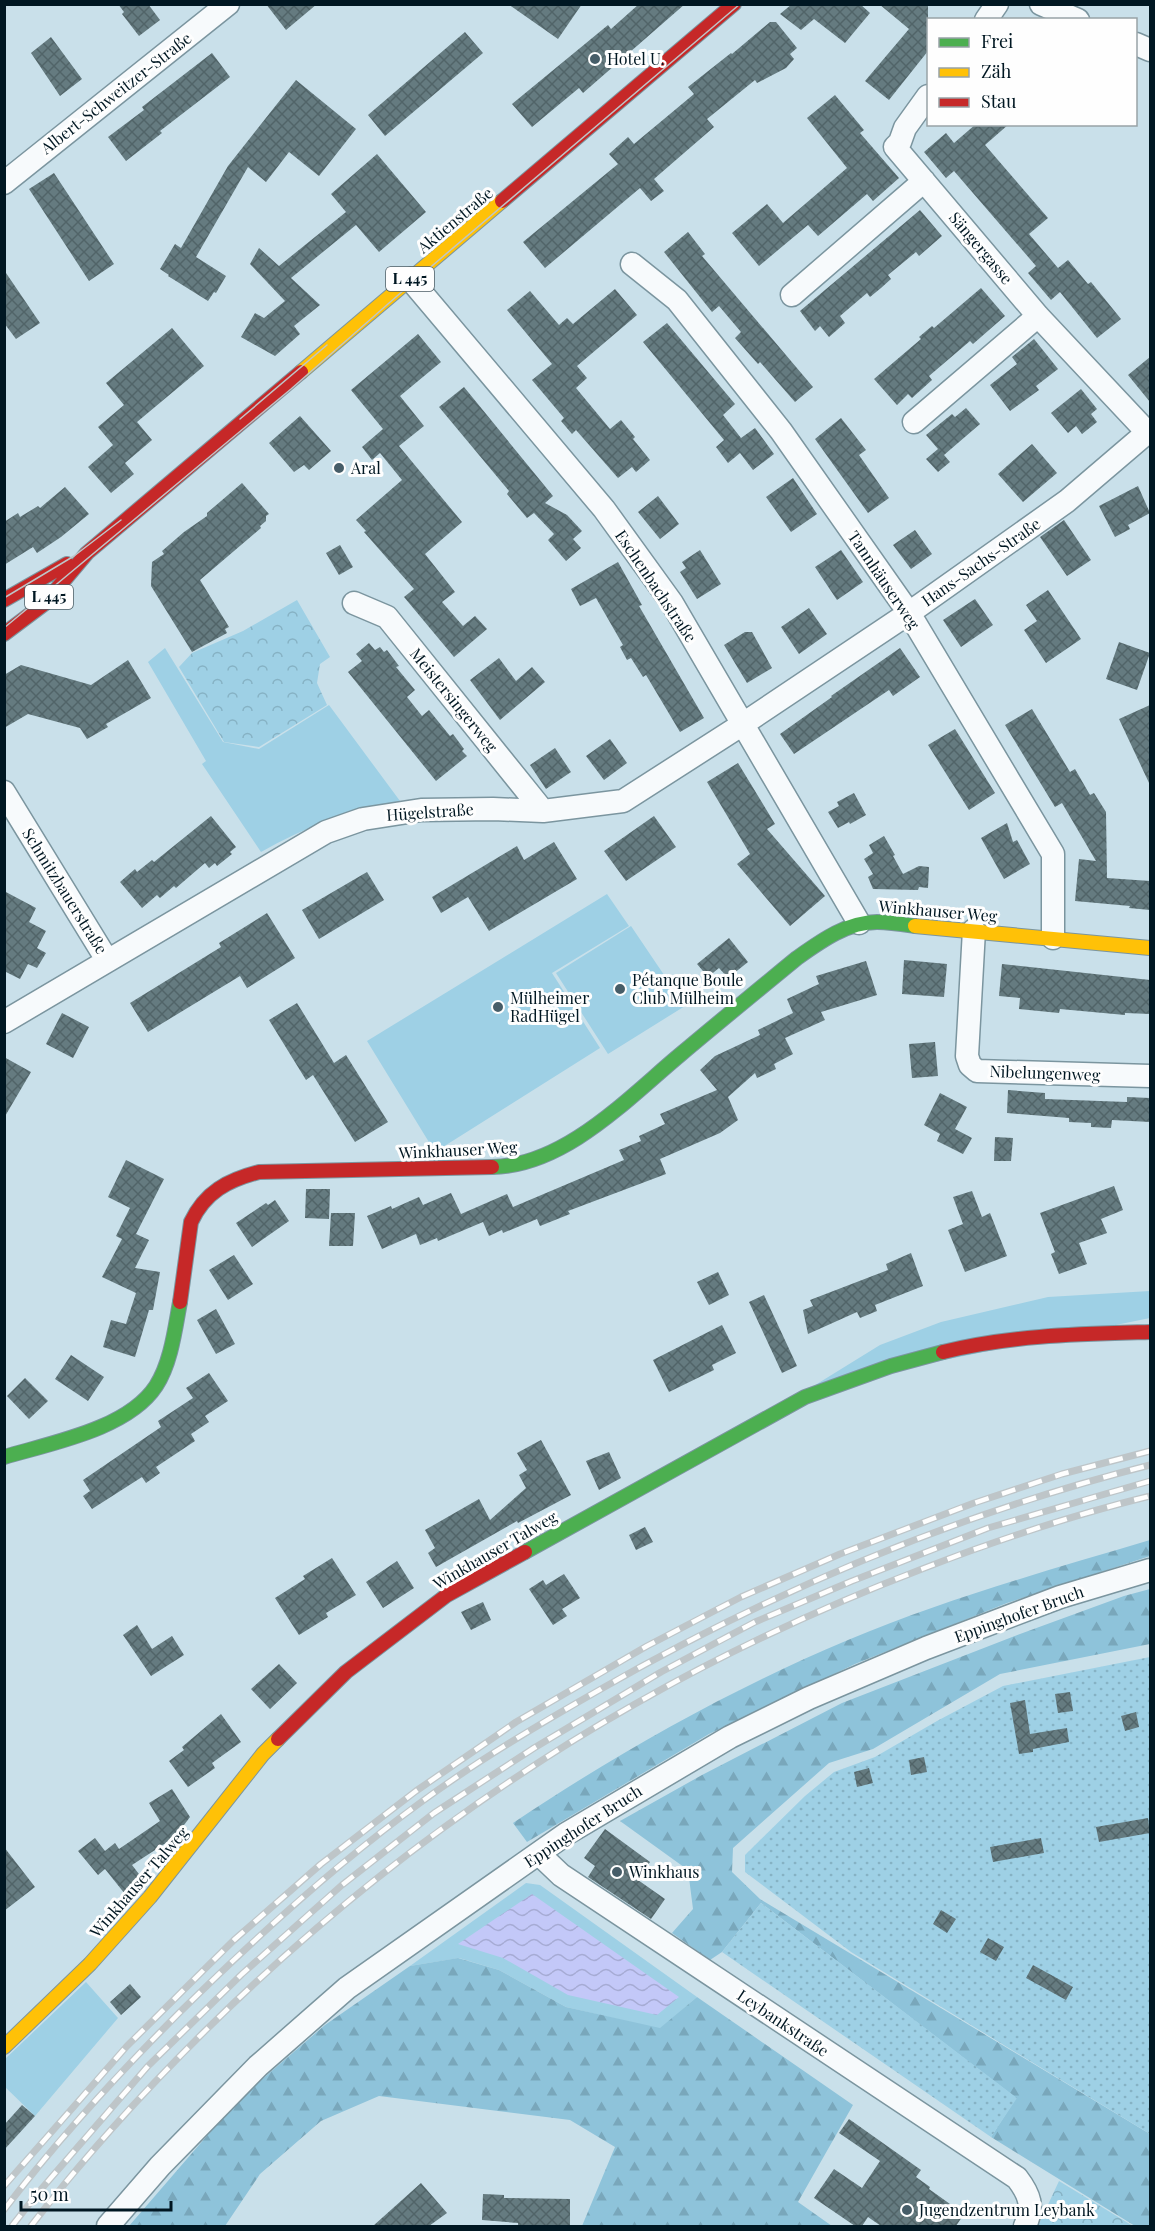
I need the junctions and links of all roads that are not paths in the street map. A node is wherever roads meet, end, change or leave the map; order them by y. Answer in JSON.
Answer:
{"nodes":[{"id":1,"x":228,"y":4,"type":"edge"},
{"id":2,"x":734,"y":4,"type":"edge"},
{"id":3,"x":997,"y":4,"type":"edge"},
{"id":4,"x":1041,"y":4,"type":"edge"},
{"id":5,"x":987,"y":18,"type":"edge"},
{"id":6,"x":1073,"y":18,"type":"edge"},
{"id":7,"x":927,"y":97,"type":"edge"},
{"id":8,"x":924,"y":181,"type":"junction"},
{"id":9,"x":4,"y":183,"type":"edge"},
{"id":10,"x":632,"y":264,"type":"dead end"},
{"id":11,"x":410,"y":279,"type":"junction"},
{"id":12,"x":792,"y":295,"type":"dead end"},
{"id":13,"x":1038,"y":316,"type":"junction"},
{"id":14,"x":914,"y":422,"type":"dead end"},
{"id":15,"x":1149,"y":431,"type":"edge"},
{"id":16,"x":87,"y":553,"type":"junction"},
{"id":17,"x":4,"y":600,"type":"edge"},
{"id":18,"x":354,"y":603,"type":"dead end"},
{"id":19,"x":909,"y":613,"type":"junction"},
{"id":20,"x":4,"y":634,"type":"edge"},
{"id":21,"x":743,"y":724,"type":"junction"},
{"id":22,"x":4,"y":792,"type":"edge"},
{"id":23,"x":543,"y":811,"type":"junction"},
{"id":24,"x":859,"y":923,"type":"junction"},
{"id":25,"x":974,"y":930,"type":"junction"},
{"id":26,"x":1053,"y":938,"type":"junction"},
{"id":27,"x":1150,"y":948,"type":"edge"},
{"id":28,"x":107,"y":960,"type":"junction"},
{"id":29,"x":4,"y":1022,"type":"edge"},
{"id":30,"x":1150,"y":1076,"type":"edge"},
{"id":31,"x":1150,"y":1332,"type":"edge"},
{"id":32,"x":4,"y":1457,"type":"edge"},
{"id":33,"x":1150,"y":1570,"type":"edge"},
{"id":34,"x":539,"y":1854,"type":"junction"},
{"id":35,"x":4,"y":2047,"type":"edge"},
{"id":36,"x":108,"y":2226,"type":"edge"},
{"id":37,"x":1024,"y":2226,"type":"edge"}],
"edges":[{"from":1,"to":9,"type":"street","name":"Albert-Schweitzer-Straße"},
{"from":2,"to":11,"type":"street","name":"Aktienstraße","number":"L 445"},
{"from":3,"to":5,"type":"street"},
{"from":4,"to":6,"type":"street"},
{"from":7,"to":8,"type":"street","name":"Sängergasse"},
{"from":8,"to":12,"type":"street"},
{"from":8,"to":13,"type":"street","name":"Sängergasse"},
{"from":10,"to":19,"type":"street","name":"Tannhäuserweg"},
{"from":11,"to":16,"type":"street","name":"Aktienstraße","number":"L 445"},
{"from":11,"to":21,"type":"street","name":"Eschenbachstraße"},
{"from":13,"to":14,"type":"street"},
{"from":13,"to":15,"type":"street","name":"Sängergasse"},
{"from":15,"to":19,"type":"street","name":"Hans-Sachs-Straße"},
{"from":16,"to":17,"type":"street","name":"Aktienstraße","number":"L 445"},
{"from":16,"to":20,"type":"street","name":"Aktienstraße","number":"L 445"},
{"from":18,"to":23,"type":"street","name":"Meistersingerweg"},
{"from":19,"to":21,"type":"street","name":"Hans-Sachs-Straße"},
{"from":19,"to":26,"type":"street","name":"Tannhäuserweg"},
{"from":21,"to":23,"type":"street","name":"Hügelstraße"},
{"from":21,"to":24,"type":"street","name":"Eschenbachstraße"},
{"from":22,"to":28,"type":"street","name":"Schmitzbauerstraße"},
{"from":23,"to":28,"type":"street","name":"Hügelstraße"},
{"from":24,"to":25,"type":"street","name":"Winkhauser Weg"},
{"from":24,"to":32,"type":"street","name":"Winkhauser Weg"},
{"from":25,"to":26,"type":"street","name":"Winkhauser Weg"},
{"from":25,"to":30,"type":"street","name":"Nibelungenweg"},
{"from":26,"to":27,"type":"street","name":"Winkhauser Weg"},
{"from":28,"to":29,"type":"street","name":"Hügelstraße"},
{"from":31,"to":35,"type":"street","name":"Winkhauser Talweg"},
{"from":33,"to":34,"type":"street","name":"Eppinghofer Bruch"},
{"from":34,"to":36,"type":"street","name":"Eppinghofer Bruch"},
{"from":34,"to":37,"type":"street","name":"Leybankstraße"}]}
